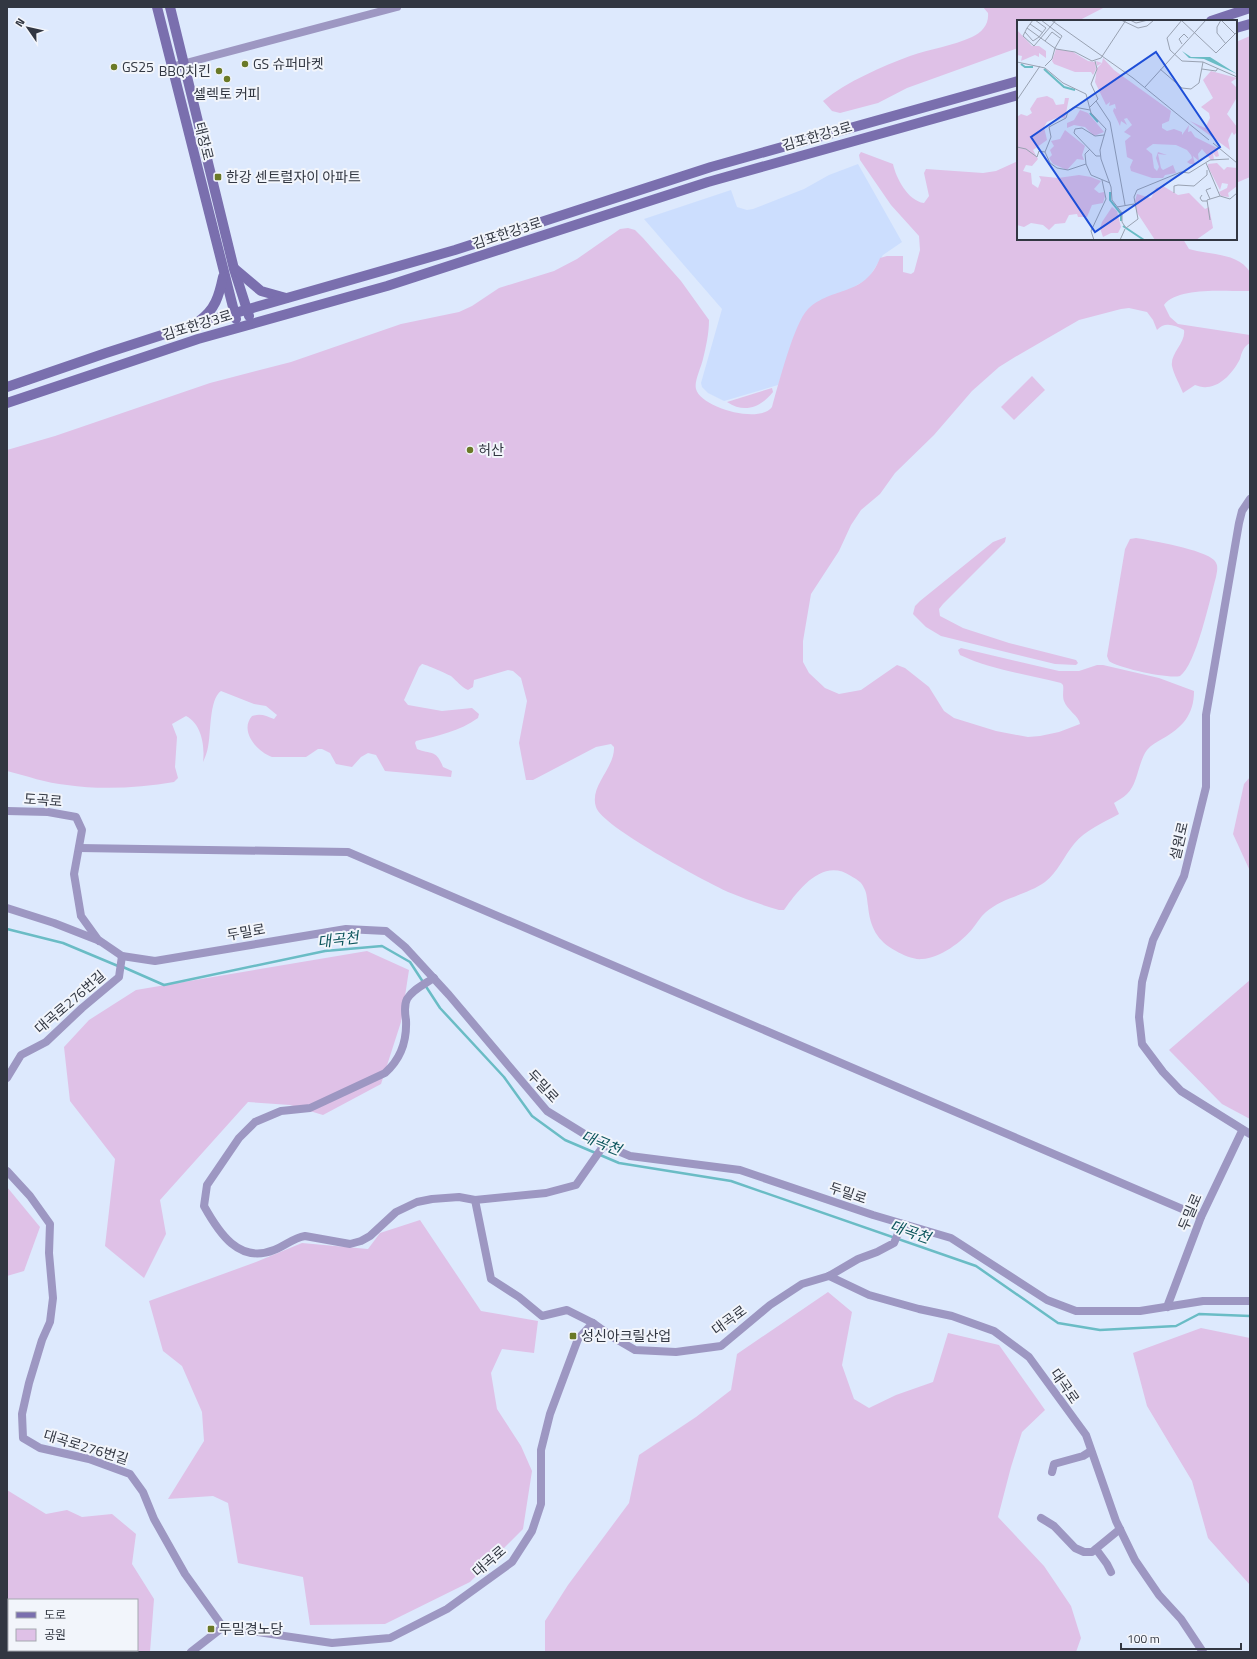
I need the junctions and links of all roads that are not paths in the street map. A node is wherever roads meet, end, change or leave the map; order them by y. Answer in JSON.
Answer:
{"nodes":[{"id":1,"x":157,"y":7,"type":"edge"},
{"id":2,"x":170,"y":7,"type":"edge"},
{"id":3,"x":397,"y":7,"type":"edge"},
{"id":4,"x":1250,"y":8,"type":"edge"},
{"id":5,"x":1213,"y":20,"type":"edge"},
{"id":6,"x":1250,"y":24,"type":"edge"},
{"id":7,"x":1237,"y":28,"type":"edge"},
{"id":8,"x":183,"y":64,"type":"junction"},
{"id":9,"x":170,"y":67,"type":"junction"},
{"id":10,"x":1017,"y":81,"type":"edge"},
{"id":11,"x":1017,"y":95,"type":"edge"},
{"id":12,"x":234,"y":269,"type":"junction"},
{"id":13,"x":223,"y":276,"type":"junction"},
{"id":14,"x":288,"y":298,"type":"junction"},
{"id":15,"x":247,"y":310,"type":"junction"},
{"id":16,"x":234,"y":314,"type":"junction"},
{"id":17,"x":252,"y":324,"type":"junction"},
{"id":18,"x":194,"y":325,"type":"junction"},
{"id":19,"x":238,"y":328,"type":"junction"},
{"id":20,"x":7,"y":387,"type":"edge"},
{"id":21,"x":7,"y":403,"type":"edge"},
{"id":22,"x":1250,"y":499,"type":"edge"},
{"id":23,"x":7,"y":811,"type":"edge"},
{"id":24,"x":79,"y":848,"type":"junction"},
{"id":25,"x":7,"y":908,"type":"edge"},
{"id":26,"x":100,"y":941,"type":"junction"},
{"id":27,"x":122,"y":958,"type":"junction"},
{"id":28,"x":431,"y":980,"type":"junction"},
{"id":29,"x":7,"y":1078,"type":"edge"},
{"id":30,"x":1246,"y":1132,"type":"edge"},
{"id":31,"x":603,"y":1147,"type":"junction"},
{"id":32,"x":7,"y":1171,"type":"edge"},
{"id":33,"x":475,"y":1200,"type":"junction"},
{"id":34,"x":1200,"y":1217,"type":"junction"},
{"id":35,"x":902,"y":1224,"type":"junction"},
{"id":36,"x":829,"y":1276,"type":"junction"},
{"id":37,"x":1250,"y":1301,"type":"edge"},
{"id":38,"x":1167,"y":1307,"type":"junction"},
{"id":39,"x":593,"y":1323,"type":"junction"},
{"id":40,"x":1091,"y":1450,"type":"junction"},
{"id":41,"x":1052,"y":1472,"type":"dead end"},
{"id":42,"x":1040,"y":1518,"type":"dead end"},
{"id":43,"x":1120,"y":1529,"type":"junction"},
{"id":44,"x":1096,"y":1549,"type":"junction"},
{"id":45,"x":1111,"y":1572,"type":"dead end"},
{"id":46,"x":223,"y":1627,"type":"junction"},
{"id":47,"x":191,"y":1652,"type":"edge"},
{"id":48,"x":1203,"y":1652,"type":"edge"}],
"edges":[{"from":1,"to":9,"type":"street","name":"태장로"},
{"from":2,"to":8,"type":"street"},
{"from":3,"to":8,"type":"street"},
{"from":4,"to":5,"type":"street"},
{"from":6,"to":7,"type":"street"},
{"from":8,"to":9,"type":"street"},
{"from":8,"to":12,"type":"street"},
{"from":9,"to":13,"type":"street","name":"태장로"},
{"from":10,"to":14,"type":"street","name":"김포한강3로"},
{"from":11,"to":17,"type":"street","name":"김포한강3로"},
{"from":12,"to":14,"type":"street"},
{"from":12,"to":15,"type":"street"},
{"from":13,"to":16,"type":"street","name":"태장로"},
{"from":13,"to":18,"type":"street"},
{"from":14,"to":15,"type":"street","name":"김포한강3로"},
{"from":15,"to":16,"type":"street","name":"김포한강3로"},
{"from":15,"to":17,"type":"street"},
{"from":16,"to":18,"type":"street","name":"김포한강3로"},
{"from":16,"to":19,"type":"street","name":"태장로"},
{"from":17,"to":19,"type":"street","name":"김포한강3로"},
{"from":18,"to":20,"type":"street","name":"김포한강3로"},
{"from":19,"to":21,"type":"street","name":"김포한강3로"},
{"from":22,"to":30,"type":"street","name":"설원로"},
{"from":23,"to":24,"type":"street","name":"도곡로"},
{"from":24,"to":26,"type":"street"},
{"from":24,"to":34,"type":"street"},
{"from":25,"to":26,"type":"street","name":"두밀로"},
{"from":26,"to":27,"type":"street","name":"두밀로"},
{"from":27,"to":28,"type":"street","name":"두밀로"},
{"from":27,"to":29,"type":"street","name":"대곡로276번길"},
{"from":28,"to":31,"type":"street","name":"두밀로"},
{"from":28,"to":33,"type":"street"},
{"from":30,"to":34,"type":"street","name":"두밀로"},
{"from":31,"to":33,"type":"street"},
{"from":31,"to":35,"type":"street","name":"두밀로"},
{"from":32,"to":46,"type":"street","name":"대곡로276번길"},
{"from":33,"to":39,"type":"street"},
{"from":34,"to":38,"type":"street","name":"두밀로"},
{"from":35,"to":36,"type":"street"},
{"from":35,"to":38,"type":"street","name":"두밀로"},
{"from":36,"to":39,"type":"street","name":"대곡로"},
{"from":36,"to":40,"type":"street","name":"대곡로"},
{"from":37,"to":38,"type":"street","name":"두밀로"},
{"from":39,"to":46,"type":"street","name":"대곡로"},
{"from":40,"to":41,"type":"street"},
{"from":40,"to":43,"type":"street","name":"대곡로"},
{"from":42,"to":44,"type":"street"},
{"from":43,"to":44,"type":"street"},
{"from":43,"to":48,"type":"street","name":"대곡로"},
{"from":44,"to":45,"type":"street"},
{"from":46,"to":47,"type":"street"}]}
